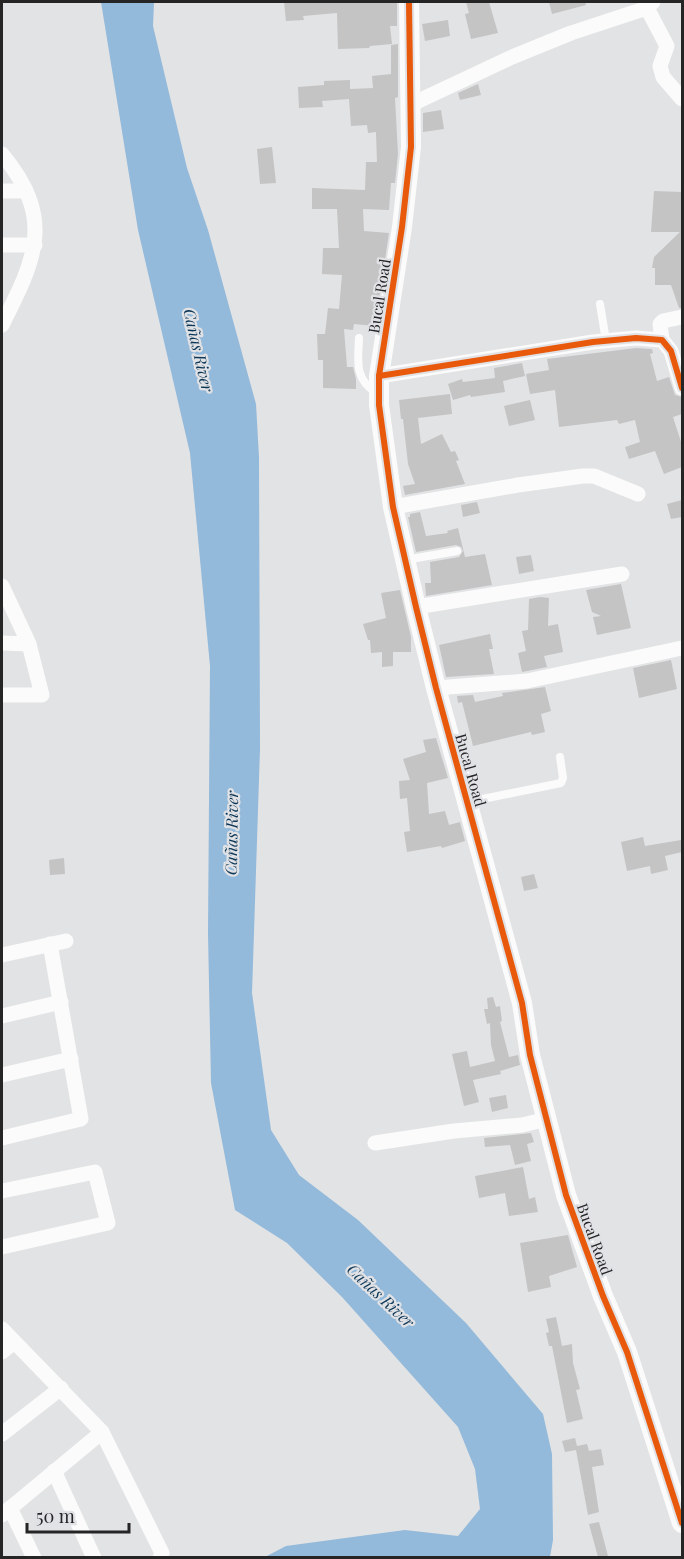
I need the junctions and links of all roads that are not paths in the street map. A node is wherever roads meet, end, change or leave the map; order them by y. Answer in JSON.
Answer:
{"nodes":[{"id":1,"x":410,"y":2,"type":"edge"},
{"id":2,"x":650,"y":5,"type":"edge"},
{"id":3,"x":682,"y":99,"type":"edge"},
{"id":4,"x":411,"y":104,"type":"junction"},
{"id":5,"x":2,"y":154,"type":"edge"},
{"id":6,"x":2,"y":191,"type":"edge"},
{"id":7,"x":26,"y":191,"type":"junction"},
{"id":8,"x":2,"y":245,"type":"edge"},
{"id":9,"x":35,"y":245,"type":"junction"},
{"id":10,"x":8,"y":300,"type":"edge"},
{"id":11,"x":600,"y":304,"type":"dead end"},
{"id":12,"x":682,"y":317,"type":"edge"},
{"id":13,"x":2,"y":325,"type":"edge"},
{"id":14,"x":359,"y":338,"type":"dead end"},
{"id":15,"x":662,"y":340,"type":"junction"},
{"id":16,"x":606,"y":341,"type":"junction"},
{"id":17,"x":379,"y":385,"type":"junction"},
{"id":18,"x":682,"y":388,"type":"edge"},
{"id":19,"x":638,"y":494,"type":"dead end"},
{"id":20,"x":393,"y":507,"type":"junction"},
{"id":21,"x":457,"y":551,"type":"dead end"},
{"id":22,"x":405,"y":560,"type":"junction"},
{"id":23,"x":622,"y":574,"type":"dead end"},
{"id":24,"x":2,"y":587,"type":"edge"},
{"id":25,"x":416,"y":607,"type":"junction"},
{"id":26,"x":2,"y":644,"type":"edge"},
{"id":27,"x":29,"y":644,"type":"junction"},
{"id":28,"x":682,"y":648,"type":"edge"},
{"id":29,"x":436,"y":688,"type":"junction"},
{"id":30,"x":2,"y":695,"type":"edge"},
{"id":31,"x":560,"y":757,"type":"dead end"},
{"id":32,"x":468,"y":802,"type":"junction"},
{"id":33,"x":66,"y":941,"type":"dead end"},
{"id":34,"x":50,"y":944,"type":"junction"},
{"id":35,"x":2,"y":955,"type":"edge"},
{"id":36,"x":61,"y":1002,"type":"junction"},
{"id":37,"x":2,"y":1016,"type":"edge"},
{"id":38,"x":71,"y":1059,"type":"junction"},
{"id":39,"x":2,"y":1075,"type":"edge"},
{"id":40,"x":547,"y":1119,"type":"junction"},
{"id":41,"x":2,"y":1138,"type":"edge"},
{"id":42,"x":375,"y":1143,"type":"dead end"},
{"id":43,"x":2,"y":1191,"type":"edge"},
{"id":44,"x":2,"y":1246,"type":"edge"},
{"id":45,"x":2,"y":1329,"type":"edge"},
{"id":46,"x":8,"y":1347,"type":"edge"},
{"id":47,"x":61,"y":1389,"type":"junction"},
{"id":48,"x":102,"y":1432,"type":"junction"},
{"id":49,"x":2,"y":1434,"type":"edge"},
{"id":50,"x":54,"y":1471,"type":"junction"},
{"id":51,"x":6,"y":1511,"type":"edge"},
{"id":52,"x":682,"y":1522,"type":"edge"},
{"id":53,"x":34,"y":1557,"type":"edge"},
{"id":54,"x":94,"y":1557,"type":"edge"},
{"id":55,"x":160,"y":1557,"type":"edge"}],
"edges":[{"from":1,"to":4,"type":"street","name":"Bucal Road"},
{"from":2,"to":3,"type":"street"},
{"from":2,"to":4,"type":"street"},
{"from":4,"to":17,"type":"street","name":"Bucal Road"},
{"from":5,"to":7,"type":"street"},
{"from":6,"to":7,"type":"street"},
{"from":7,"to":9,"type":"street"},
{"from":8,"to":9,"type":"street"},
{"from":9,"to":10,"type":"street"},
{"from":10,"to":13,"type":"street"},
{"from":11,"to":16,"type":"lane"},
{"from":12,"to":15,"type":"street"},
{"from":14,"to":17,"type":"lane"},
{"from":15,"to":16,"type":"street"},
{"from":15,"to":18,"type":"street"},
{"from":16,"to":17,"type":"street"},
{"from":17,"to":20,"type":"street","name":"Bucal Road"},
{"from":19,"to":20,"type":"street"},
{"from":20,"to":22,"type":"street","name":"Bucal Road"},
{"from":21,"to":22,"type":"lane"},
{"from":22,"to":25,"type":"street","name":"Bucal Road"},
{"from":23,"to":25,"type":"street"},
{"from":24,"to":27,"type":"street"},
{"from":25,"to":29,"type":"street","name":"Bucal Road"},
{"from":26,"to":27,"type":"street"},
{"from":27,"to":30,"type":"street"},
{"from":28,"to":29,"type":"street"},
{"from":29,"to":32,"type":"street","name":"Bucal Road"},
{"from":31,"to":32,"type":"lane"},
{"from":32,"to":40,"type":"street","name":"Bucal Road"},
{"from":33,"to":34,"type":"street"},
{"from":34,"to":35,"type":"street"},
{"from":34,"to":36,"type":"street"},
{"from":36,"to":37,"type":"street"},
{"from":36,"to":38,"type":"street"},
{"from":38,"to":39,"type":"street"},
{"from":38,"to":41,"type":"street"},
{"from":40,"to":42,"type":"street"},
{"from":40,"to":52,"type":"street","name":"Bucal Road"},
{"from":43,"to":44,"type":"street"},
{"from":45,"to":46,"type":"street"},
{"from":46,"to":47,"type":"street"},
{"from":47,"to":48,"type":"street"},
{"from":47,"to":49,"type":"street"},
{"from":48,"to":50,"type":"street"},
{"from":48,"to":55,"type":"street"},
{"from":50,"to":51,"type":"street"},
{"from":50,"to":54,"type":"street"},
{"from":51,"to":53,"type":"street"}]}
